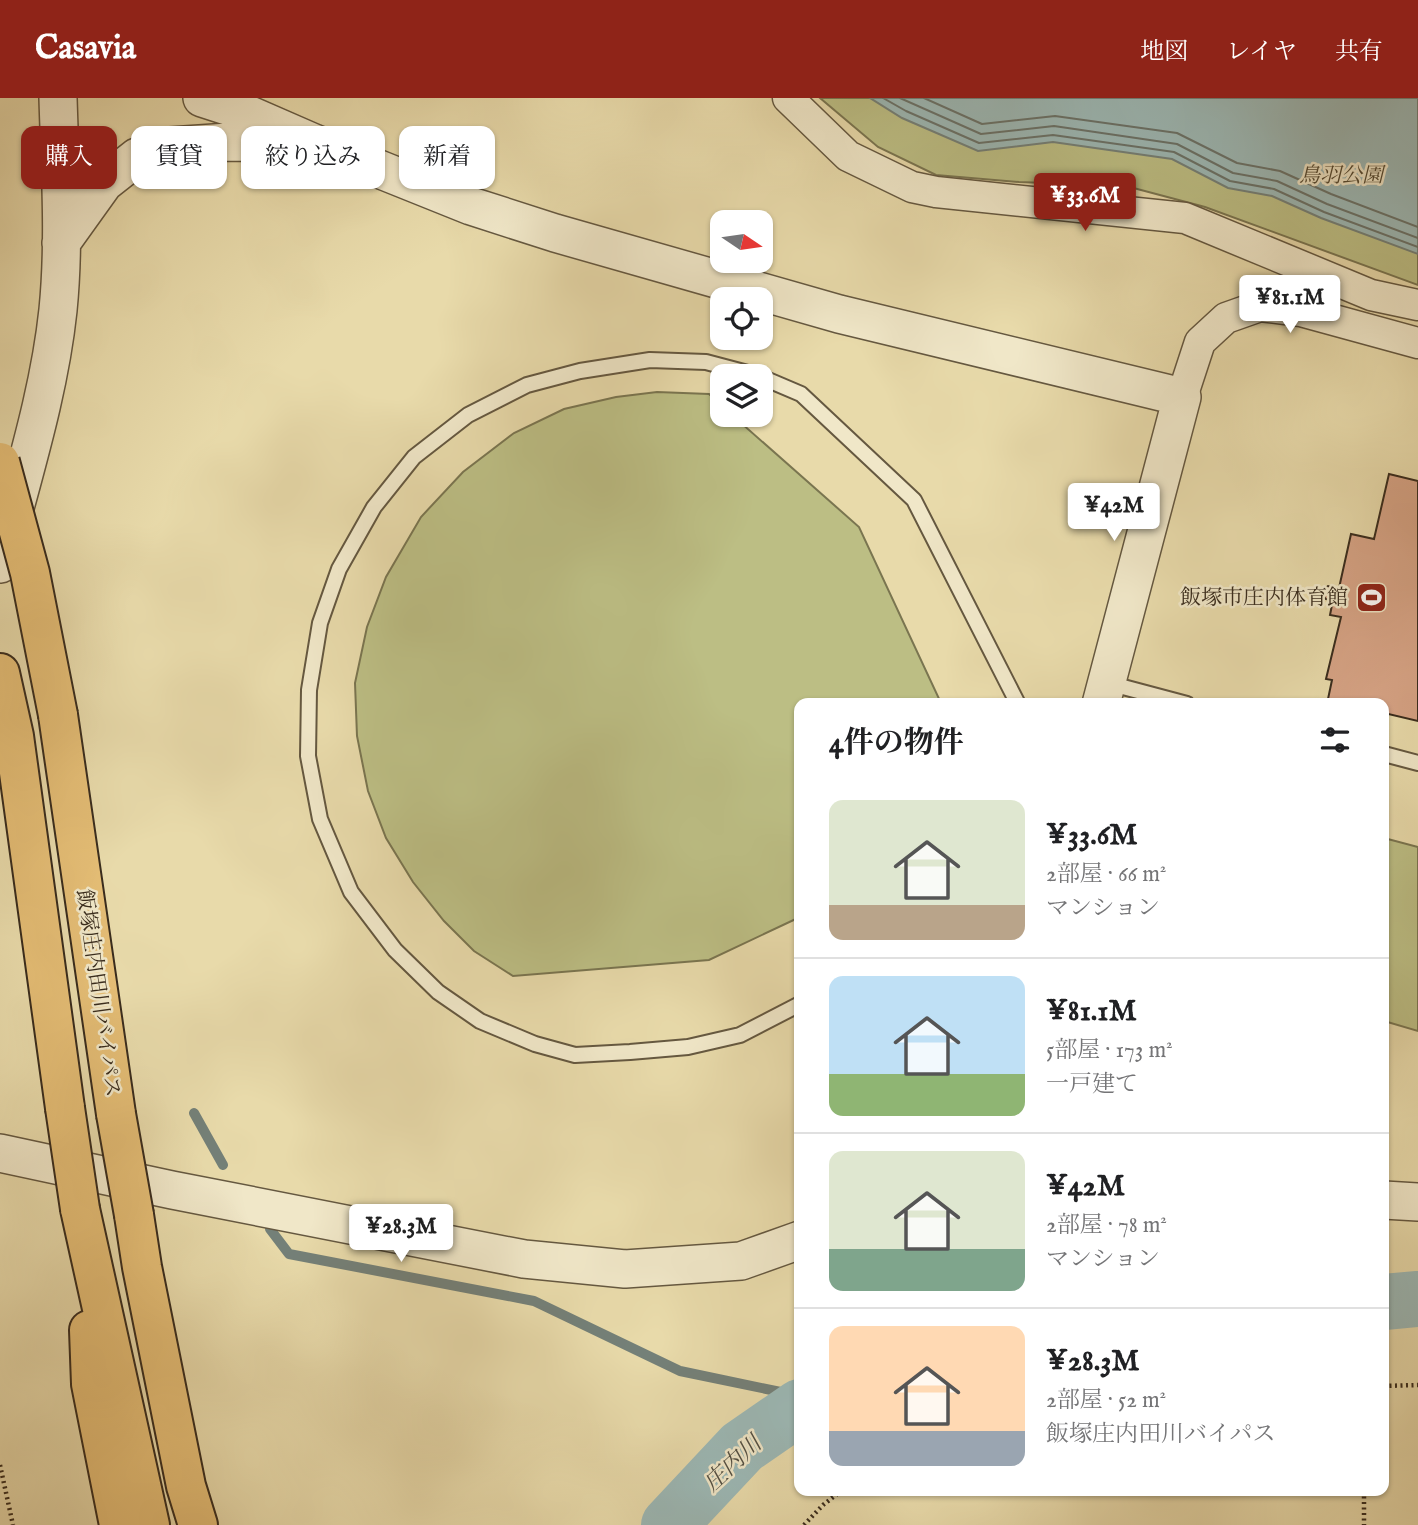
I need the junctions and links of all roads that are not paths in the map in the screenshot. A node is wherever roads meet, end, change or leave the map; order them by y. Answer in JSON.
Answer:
{"nodes":[{"id":1,"x":58,"y":98,"type":"edge"},
{"id":2,"x":202,"y":98,"type":"edge"},
{"id":3,"x":788,"y":98,"type":"edge"},
{"id":4,"x":274,"y":126,"type":"edge"},
{"id":5,"x":241,"y":142,"type":"edge"},
{"id":6,"x":385,"y":172,"type":"edge"},
{"id":7,"x":61,"y":243,"type":"junction"},
{"id":8,"x":1418,"y":305,"type":"edge"},
{"id":9,"x":1418,"y":343,"type":"edge"},
{"id":10,"x":713,"y":364,"type":"edge"},
{"id":11,"x":773,"y":382,"type":"edge"},
{"id":12,"x":1182,"y":397,"type":"junction"},
{"id":13,"x":0,"y":462,"type":"edge"},
{"id":14,"x":0,"y":564,"type":"edge"},
{"id":15,"x":0,"y":673,"type":"edge"},
{"id":16,"x":1104,"y":693,"type":"edge"},
{"id":17,"x":1015,"y":698,"type":"edge"},
{"id":18,"x":1142,"y":698,"type":"edge"},
{"id":19,"x":1389,"y":755,"type":"edge"},
{"id":20,"x":1418,"y":763,"type":"edge"},
{"id":21,"x":794,"y":1006,"type":"edge"},
{"id":22,"x":0,"y":1153,"type":"edge"},
{"id":23,"x":1389,"y":1200,"type":"edge"},
{"id":24,"x":1418,"y":1202,"type":"edge"},
{"id":25,"x":82,"y":1220,"type":"junction"},
{"id":26,"x":794,"y":1242,"type":"edge"},
{"id":27,"x":142,"y":1267,"type":"junction"},
{"id":28,"x":119,"y":1525,"type":"edge"},
{"id":29,"x":150,"y":1525,"type":"edge"},
{"id":30,"x":198,"y":1525,"type":"edge"},
{"id":31,"x":224,"y":1525,"type":"edge"}],
"edges":[{"from":1,"to":7,"type":"street"},
{"from":2,"to":4,"type":"street"},
{"from":3,"to":8,"type":"street"},
{"from":5,"to":7,"type":"street"},
{"from":6,"to":12,"type":"street"},
{"from":7,"to":14,"type":"street"},
{"from":9,"to":12,"type":"street"},
{"from":10,"to":21,"type":"lane"},
{"from":11,"to":17,"type":"lane"},
{"from":12,"to":16,"type":"street"},
{"from":13,"to":27,"type":"highway","name":"飯塚庄内田川バイパス","bridge":true},
{"from":15,"to":25,"type":"highway","bridge":true},
{"from":16,"to":18,"type":"lane"},
{"from":19,"to":20,"type":"lane"},
{"from":22,"to":26,"type":"street"},
{"from":23,"to":24,"type":"street"},
{"from":25,"to":28,"type":"highway"},
{"from":25,"to":29,"type":"highway"},
{"from":27,"to":30,"type":"highway","name":"飯塚庄内田川バイパス"},
{"from":27,"to":31,"type":"highway"}]}
